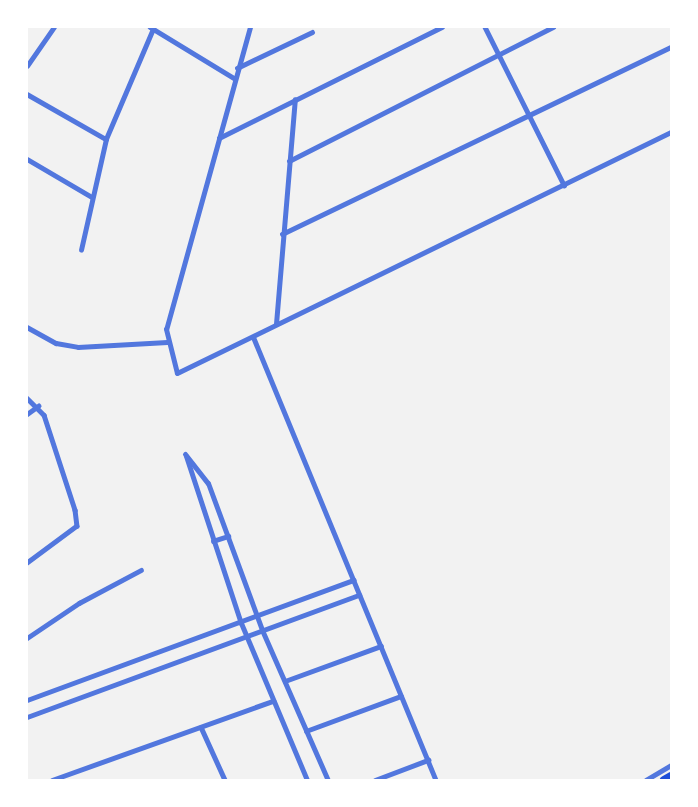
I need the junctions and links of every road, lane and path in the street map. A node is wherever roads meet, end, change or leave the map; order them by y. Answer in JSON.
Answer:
{"nodes":[{"id":1,"x":54,"y":27,"type":"edge"},
{"id":2,"x":250,"y":27,"type":"edge"},
{"id":3,"x":442,"y":27,"type":"edge"},
{"id":4,"x":485,"y":27,"type":"edge"},
{"id":5,"x":554,"y":27,"type":"edge"},
{"id":6,"x":152,"y":28,"type":"edge"},
{"id":7,"x":312,"y":32,"type":"dead end"},
{"id":8,"x":671,"y":47,"type":"edge"},
{"id":9,"x":499,"y":53,"type":"junction"},
{"id":10,"x":27,"y":66,"type":"edge"},
{"id":11,"x":237,"y":68,"type":"junction"},
{"id":12,"x":234,"y":78,"type":"junction"},
{"id":13,"x":27,"y":94,"type":"edge"},
{"id":14,"x":295,"y":100,"type":"junction"},
{"id":15,"x":530,"y":113,"type":"junction"},
{"id":16,"x":671,"y":132,"type":"edge"},
{"id":17,"x":106,"y":139,"type":"junction"},
{"id":18,"x":216,"y":139,"type":"junction"},
{"id":19,"x":27,"y":159,"type":"edge"},
{"id":20,"x":289,"y":161,"type":"junction"},
{"id":21,"x":564,"y":185,"type":"junction"},
{"id":22,"x":92,"y":197,"type":"junction"},
{"id":23,"x":282,"y":234,"type":"junction"},
{"id":24,"x":81,"y":250,"type":"dead end"},
{"id":25,"x":276,"y":324,"type":"junction"},
{"id":26,"x":27,"y":327,"type":"edge"},
{"id":27,"x":253,"y":337,"type":"junction"},
{"id":28,"x":167,"y":342,"type":"junction"},
{"id":29,"x":27,"y":398,"type":"edge"},
{"id":30,"x":38,"y":406,"type":"junction"},
{"id":31,"x":27,"y":414,"type":"edge"},
{"id":32,"x":228,"y":536,"type":"junction"},
{"id":33,"x":213,"y":541,"type":"junction"},
{"id":34,"x":27,"y":562,"type":"edge"},
{"id":35,"x":141,"y":570,"type":"dead end"},
{"id":36,"x":354,"y":580,"type":"junction"},
{"id":37,"x":359,"y":595,"type":"junction"},
{"id":38,"x":257,"y":616,"type":"junction"},
{"id":39,"x":241,"y":622,"type":"junction"},
{"id":40,"x":262,"y":630,"type":"junction"},
{"id":41,"x":247,"y":636,"type":"junction"},
{"id":42,"x":27,"y":638,"type":"edge"},
{"id":43,"x":381,"y":646,"type":"junction"},
{"id":44,"x":285,"y":681,"type":"junction"},
{"id":45,"x":401,"y":696,"type":"junction"},
{"id":46,"x":27,"y":700,"type":"edge"},
{"id":47,"x":273,"y":701,"type":"junction"},
{"id":48,"x":27,"y":717,"type":"edge"},
{"id":49,"x":201,"y":727,"type":"junction"},
{"id":50,"x":306,"y":730,"type":"junction"},
{"id":51,"x":428,"y":760,"type":"junction"},
{"id":52,"x":671,"y":765,"type":"edge"},
{"id":53,"x":671,"y":776,"type":"edge"},
{"id":54,"x":52,"y":780,"type":"edge"},
{"id":55,"x":225,"y":780,"type":"edge"},
{"id":56,"x":307,"y":780,"type":"edge"},
{"id":57,"x":328,"y":780,"type":"edge"},
{"id":58,"x":375,"y":780,"type":"edge"},
{"id":59,"x":436,"y":780,"type":"edge"},
{"id":60,"x":646,"y":780,"type":"edge"},
{"id":61,"x":664,"y":780,"type":"edge"}],
"edges":[{"from":1,"to":10,"type":"street"},
{"from":2,"to":11,"type":"street"},
{"from":3,"to":14,"type":"street"},
{"from":4,"to":9,"type":"street"},
{"from":5,"to":9,"type":"street"},
{"from":6,"to":12,"type":"street"},
{"from":6,"to":17,"type":"street"},
{"from":7,"to":11,"type":"street"},
{"from":8,"to":15,"type":"street"},
{"from":9,"to":15,"type":"street"},
{"from":9,"to":20,"type":"street"},
{"from":11,"to":12,"type":"street"},
{"from":12,"to":18,"type":"street"},
{"from":13,"to":17,"type":"street"},
{"from":14,"to":18,"type":"street"},
{"from":14,"to":20,"type":"street"},
{"from":15,"to":21,"type":"street"},
{"from":15,"to":23,"type":"street"},
{"from":16,"to":21,"type":"street"},
{"from":17,"to":22,"type":"street"},
{"from":18,"to":28,"type":"street"},
{"from":19,"to":22,"type":"street"},
{"from":20,"to":23,"type":"street"},
{"from":21,"to":25,"type":"street"},
{"from":22,"to":24,"type":"street"},
{"from":23,"to":25,"type":"street"},
{"from":25,"to":27,"type":"street"},
{"from":26,"to":28,"type":"street"},
{"from":27,"to":28,"type":"street"},
{"from":27,"to":36,"type":"street"},
{"from":29,"to":30,"type":"street"},
{"from":30,"to":31,"type":"street"},
{"from":30,"to":34,"type":"street"},
{"from":32,"to":33,"type":"street"},
{"from":32,"to":33,"type":"street"},
{"from":32,"to":38,"type":"street"},
{"from":33,"to":39,"type":"street"},
{"from":35,"to":42,"type":"street"},
{"from":36,"to":37,"type":"street"},
{"from":36,"to":38,"type":"street"},
{"from":37,"to":40,"type":"street"},
{"from":37,"to":43,"type":"street"},
{"from":38,"to":39,"type":"street"},
{"from":38,"to":40,"type":"street"},
{"from":39,"to":41,"type":"street"},
{"from":39,"to":46,"type":"street"},
{"from":40,"to":41,"type":"street"},
{"from":40,"to":44,"type":"street"},
{"from":41,"to":47,"type":"street"},
{"from":41,"to":48,"type":"street"},
{"from":43,"to":44,"type":"street"},
{"from":43,"to":45,"type":"street"},
{"from":44,"to":50,"type":"street"},
{"from":45,"to":50,"type":"street"},
{"from":45,"to":51,"type":"street"},
{"from":47,"to":49,"type":"street"},
{"from":47,"to":56,"type":"street"},
{"from":49,"to":54,"type":"street"},
{"from":49,"to":55,"type":"street"},
{"from":50,"to":57,"type":"street"},
{"from":51,"to":58,"type":"street"},
{"from":51,"to":59,"type":"street"},
{"from":52,"to":60,"type":"street"},
{"from":53,"to":61,"type":"highway"}]}
